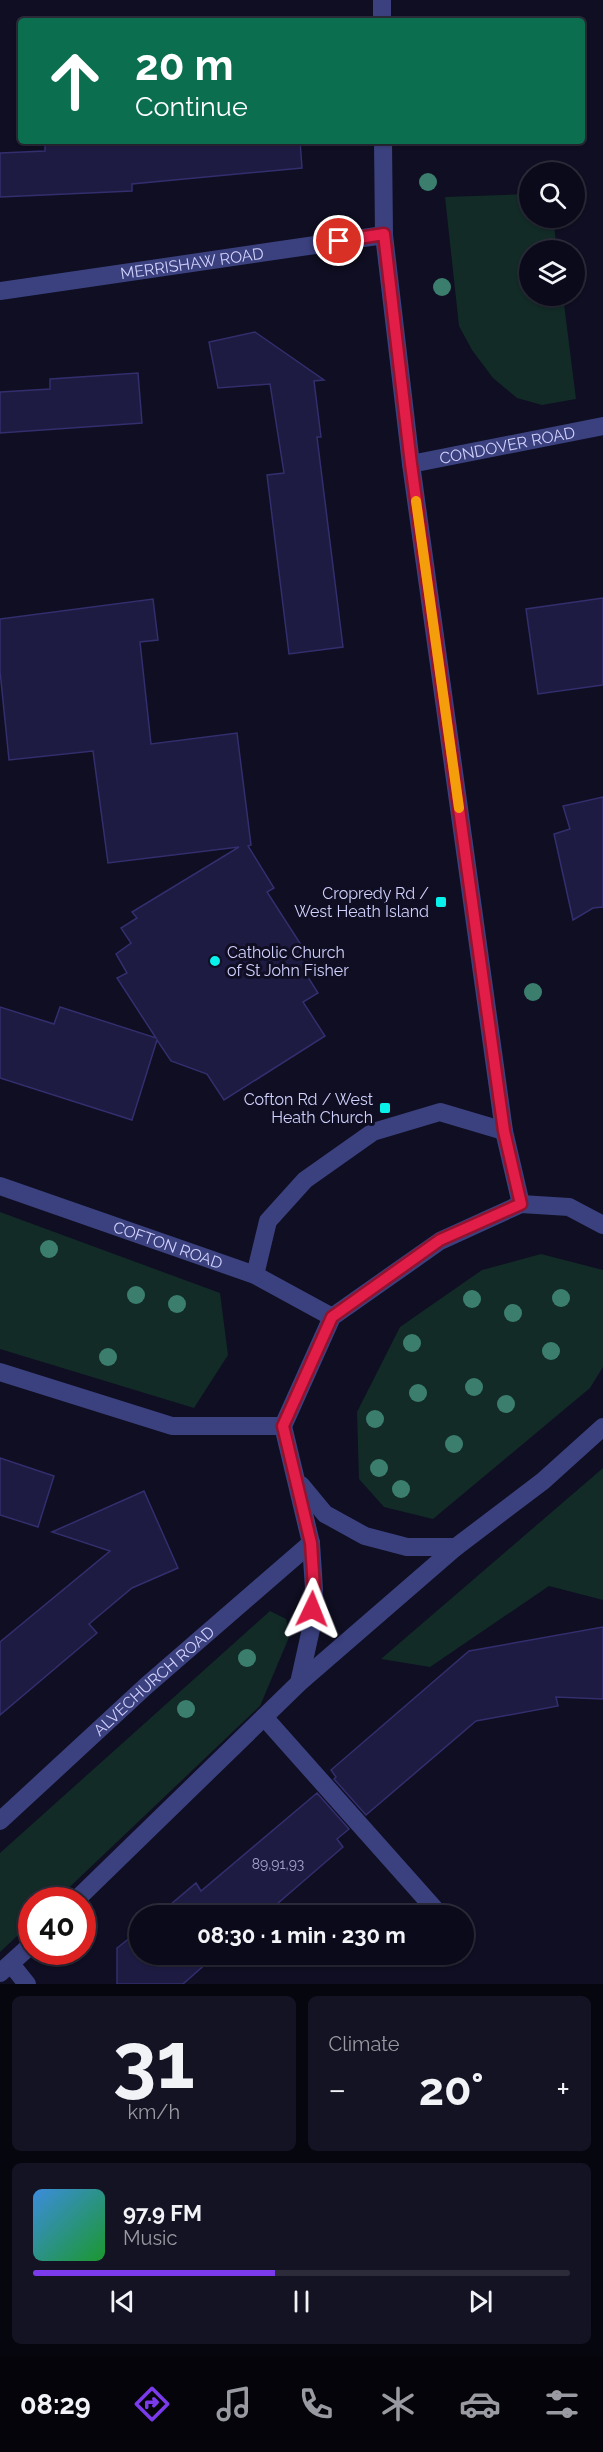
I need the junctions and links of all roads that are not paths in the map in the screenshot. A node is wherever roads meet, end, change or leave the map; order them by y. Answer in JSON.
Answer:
{"nodes":[{"id":1,"x":382,"y":0,"type":"edge"},
{"id":2,"x":382,"y":18,"type":"edge"},
{"id":3,"x":383,"y":144,"type":"edge"},
{"id":4,"x":384,"y":234,"type":"junction"},
{"id":5,"x":0,"y":291,"type":"edge"},
{"id":6,"x":603,"y":426,"type":"edge"},
{"id":7,"x":411,"y":464,"type":"junction"},
{"id":8,"x":504,"y":1131,"type":"junction"},
{"id":9,"x":0,"y":1186,"type":"edge"},
{"id":10,"x":521,"y":1204,"type":"junction"},
{"id":11,"x":603,"y":1225,"type":"edge"},
{"id":12,"x":255,"y":1275,"type":"junction"},
{"id":13,"x":332,"y":1317,"type":"junction"},
{"id":14,"x":0,"y":1372,"type":"edge"},
{"id":15,"x":283,"y":1426,"type":"junction"},
{"id":16,"x":603,"y":1427,"type":"edge"},
{"id":17,"x":298,"y":1481,"type":"junction"},
{"id":18,"x":311,"y":1543,"type":"junction"},
{"id":19,"x":456,"y":1547,"type":"junction"},
{"id":20,"x":299,"y":1683,"type":"junction"},
{"id":21,"x":264,"y":1717,"type":"junction"},
{"id":22,"x":0,"y":1821,"type":"edge"},
{"id":23,"x":89,"y":1887,"type":"edge"},
{"id":24,"x":431,"y":1905,"type":"edge"},
{"id":25,"x":18,"y":1957,"type":"edge"},
{"id":26,"x":6,"y":1968,"type":"edge"},
{"id":27,"x":27,"y":1984,"type":"edge"}],
"edges":[{"from":1,"to":2,"type":"street"},
{"from":3,"to":4,"type":"street"},
{"from":4,"to":5,"type":"street","name":"MERRISHAW ROAD"},
{"from":4,"to":7,"type":"street"},
{"from":6,"to":7,"type":"street","name":"CONDOVER ROAD"},
{"from":7,"to":8,"type":"street"},
{"from":8,"to":10,"type":"street"},
{"from":8,"to":12,"type":"street"},
{"from":9,"to":12,"type":"street","name":"COFTON ROAD"},
{"from":10,"to":11,"type":"street"},
{"from":10,"to":13,"type":"street"},
{"from":12,"to":13,"type":"street","name":"COFTON ROAD"},
{"from":13,"to":15,"type":"street"},
{"from":14,"to":15,"type":"street"},
{"from":15,"to":17,"type":"street"},
{"from":16,"to":19,"type":"street"},
{"from":17,"to":18,"type":"street"},
{"from":17,"to":19,"type":"street"},
{"from":18,"to":20,"type":"street"},
{"from":18,"to":22,"type":"street","name":"ALVECHURCH ROAD"},
{"from":19,"to":20,"type":"street"},
{"from":20,"to":21,"type":"street"},
{"from":21,"to":23,"type":"street"},
{"from":21,"to":24,"type":"street"},
{"from":25,"to":26,"type":"street"},
{"from":26,"to":27,"type":"street"}]}
